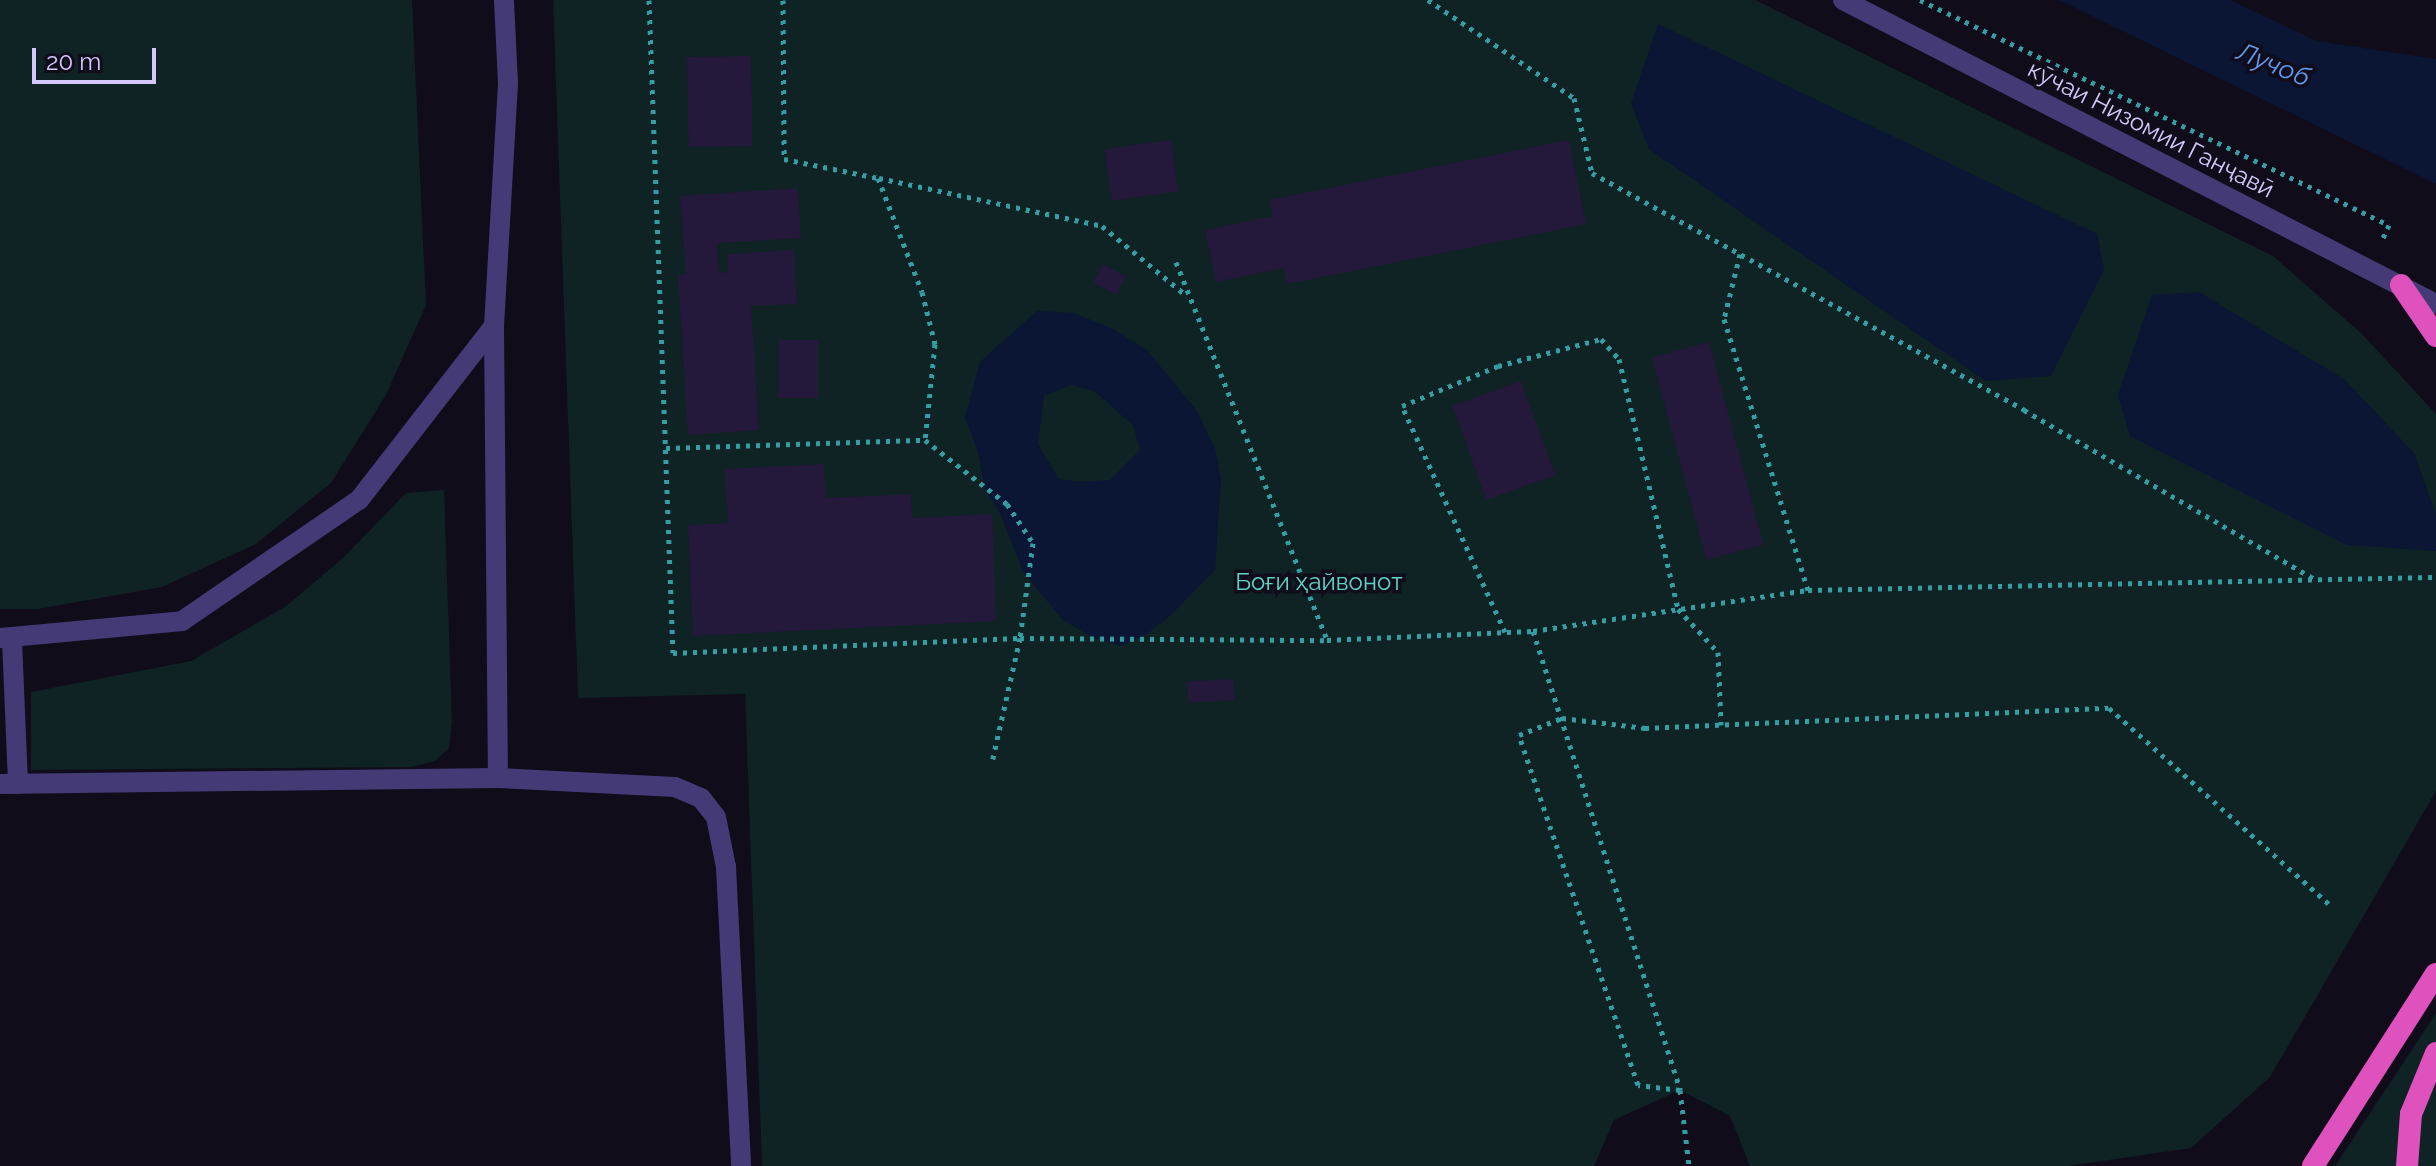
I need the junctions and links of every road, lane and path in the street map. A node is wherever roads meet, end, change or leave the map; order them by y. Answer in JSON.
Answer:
{"nodes":[{"id":1,"x":504,"y":0,"type":"edge"},
{"id":2,"x":649,"y":0,"type":"edge"},
{"id":3,"x":783,"y":0,"type":"edge"},
{"id":4,"x":1428,"y":0,"type":"edge"},
{"id":5,"x":1843,"y":0,"type":"edge"},
{"id":6,"x":1919,"y":0,"type":"edge"},
{"id":7,"x":878,"y":178,"type":"junction"},
{"id":8,"x":1740,"y":254,"type":"junction"},
{"id":9,"x":1176,"y":262,"type":"dead end"},
{"id":10,"x":2369,"y":270,"type":"junction"},
{"id":11,"x":2401,"y":285,"type":"junction"},
{"id":12,"x":1190,"y":299,"type":"junction"},
{"id":13,"x":2436,"y":304,"type":"edge"},
{"id":14,"x":494,"y":326,"type":"junction"},
{"id":15,"x":2436,"y":336,"type":"edge"},
{"id":16,"x":925,"y":440,"type":"junction"},
{"id":17,"x":666,"y":448,"type":"junction"},
{"id":18,"x":2433,"y":577,"type":"dead end"},
{"id":19,"x":2314,"y":579,"type":"junction"},
{"id":20,"x":1808,"y":590,"type":"junction"},
{"id":21,"x":1678,"y":609,"type":"junction"},
{"id":22,"x":1533,"y":631,"type":"junction"},
{"id":23,"x":1505,"y":632,"type":"junction"},
{"id":24,"x":1020,"y":638,"type":"junction"},
{"id":25,"x":6,"y":639,"type":"edge"},
{"id":26,"x":1327,"y":640,"type":"junction"},
{"id":27,"x":1562,"y":718,"type":"junction"},
{"id":28,"x":1721,"y":725,"type":"junction"},
{"id":29,"x":992,"y":762,"type":"dead end"},
{"id":30,"x":498,"y":778,"type":"junction"},
{"id":31,"x":9,"y":784,"type":"edge"},
{"id":32,"x":2331,"y":906,"type":"dead end"},
{"id":33,"x":2436,"y":974,"type":"edge"},
{"id":34,"x":2436,"y":1053,"type":"edge"},
{"id":35,"x":1680,"y":1090,"type":"junction"},
{"id":36,"x":741,"y":1166,"type":"edge"},
{"id":37,"x":1689,"y":1166,"type":"edge"},
{"id":38,"x":2313,"y":1166,"type":"edge"},
{"id":39,"x":2407,"y":1166,"type":"edge"}],
"edges":[{"from":1,"to":14,"type":"street"},
{"from":2,"to":17,"type":"path"},
{"from":3,"to":7,"type":"path"},
{"from":4,"to":8,"type":"path"},
{"from":5,"to":10,"type":"street","name":"кӯчаи Низомии Ганҷавӣ"},
{"from":6,"to":10,"type":"path"},
{"from":7,"to":12,"type":"path"},
{"from":7,"to":16,"type":"path"},
{"from":8,"to":19,"type":"path"},
{"from":8,"to":20,"type":"path"},
{"from":9,"to":12,"type":"path"},
{"from":10,"to":11,"type":"street","name":"кӯчаи Низомии Ганҷавӣ"},
{"from":11,"to":13,"type":"street","name":"кӯчаи Низомии Ганҷавӣ"},
{"from":11,"to":15,"type":"highway"},
{"from":12,"to":26,"type":"path"},
{"from":14,"to":25,"type":"street"},
{"from":14,"to":30,"type":"street"},
{"from":16,"to":17,"type":"path"},
{"from":16,"to":24,"type":"path"},
{"from":17,"to":24,"type":"path"},
{"from":18,"to":19,"type":"path"},
{"from":19,"to":20,"type":"path"},
{"from":20,"to":21,"type":"path"},
{"from":21,"to":22,"type":"path"},
{"from":21,"to":23,"type":"path"},
{"from":21,"to":28,"type":"path"},
{"from":22,"to":23,"type":"path"},
{"from":22,"to":27,"type":"path"},
{"from":23,"to":26,"type":"path"},
{"from":24,"to":26,"type":"path"},
{"from":24,"to":29,"type":"path"},
{"from":25,"to":31,"type":"street"},
{"from":27,"to":28,"type":"path"},
{"from":27,"to":35,"type":"path"},
{"from":27,"to":35,"type":"path"},
{"from":28,"to":32,"type":"path"},
{"from":30,"to":31,"type":"street"},
{"from":30,"to":36,"type":"street"},
{"from":33,"to":38,"type":"highway"},
{"from":34,"to":39,"type":"highway"},
{"from":35,"to":37,"type":"path"}]}
